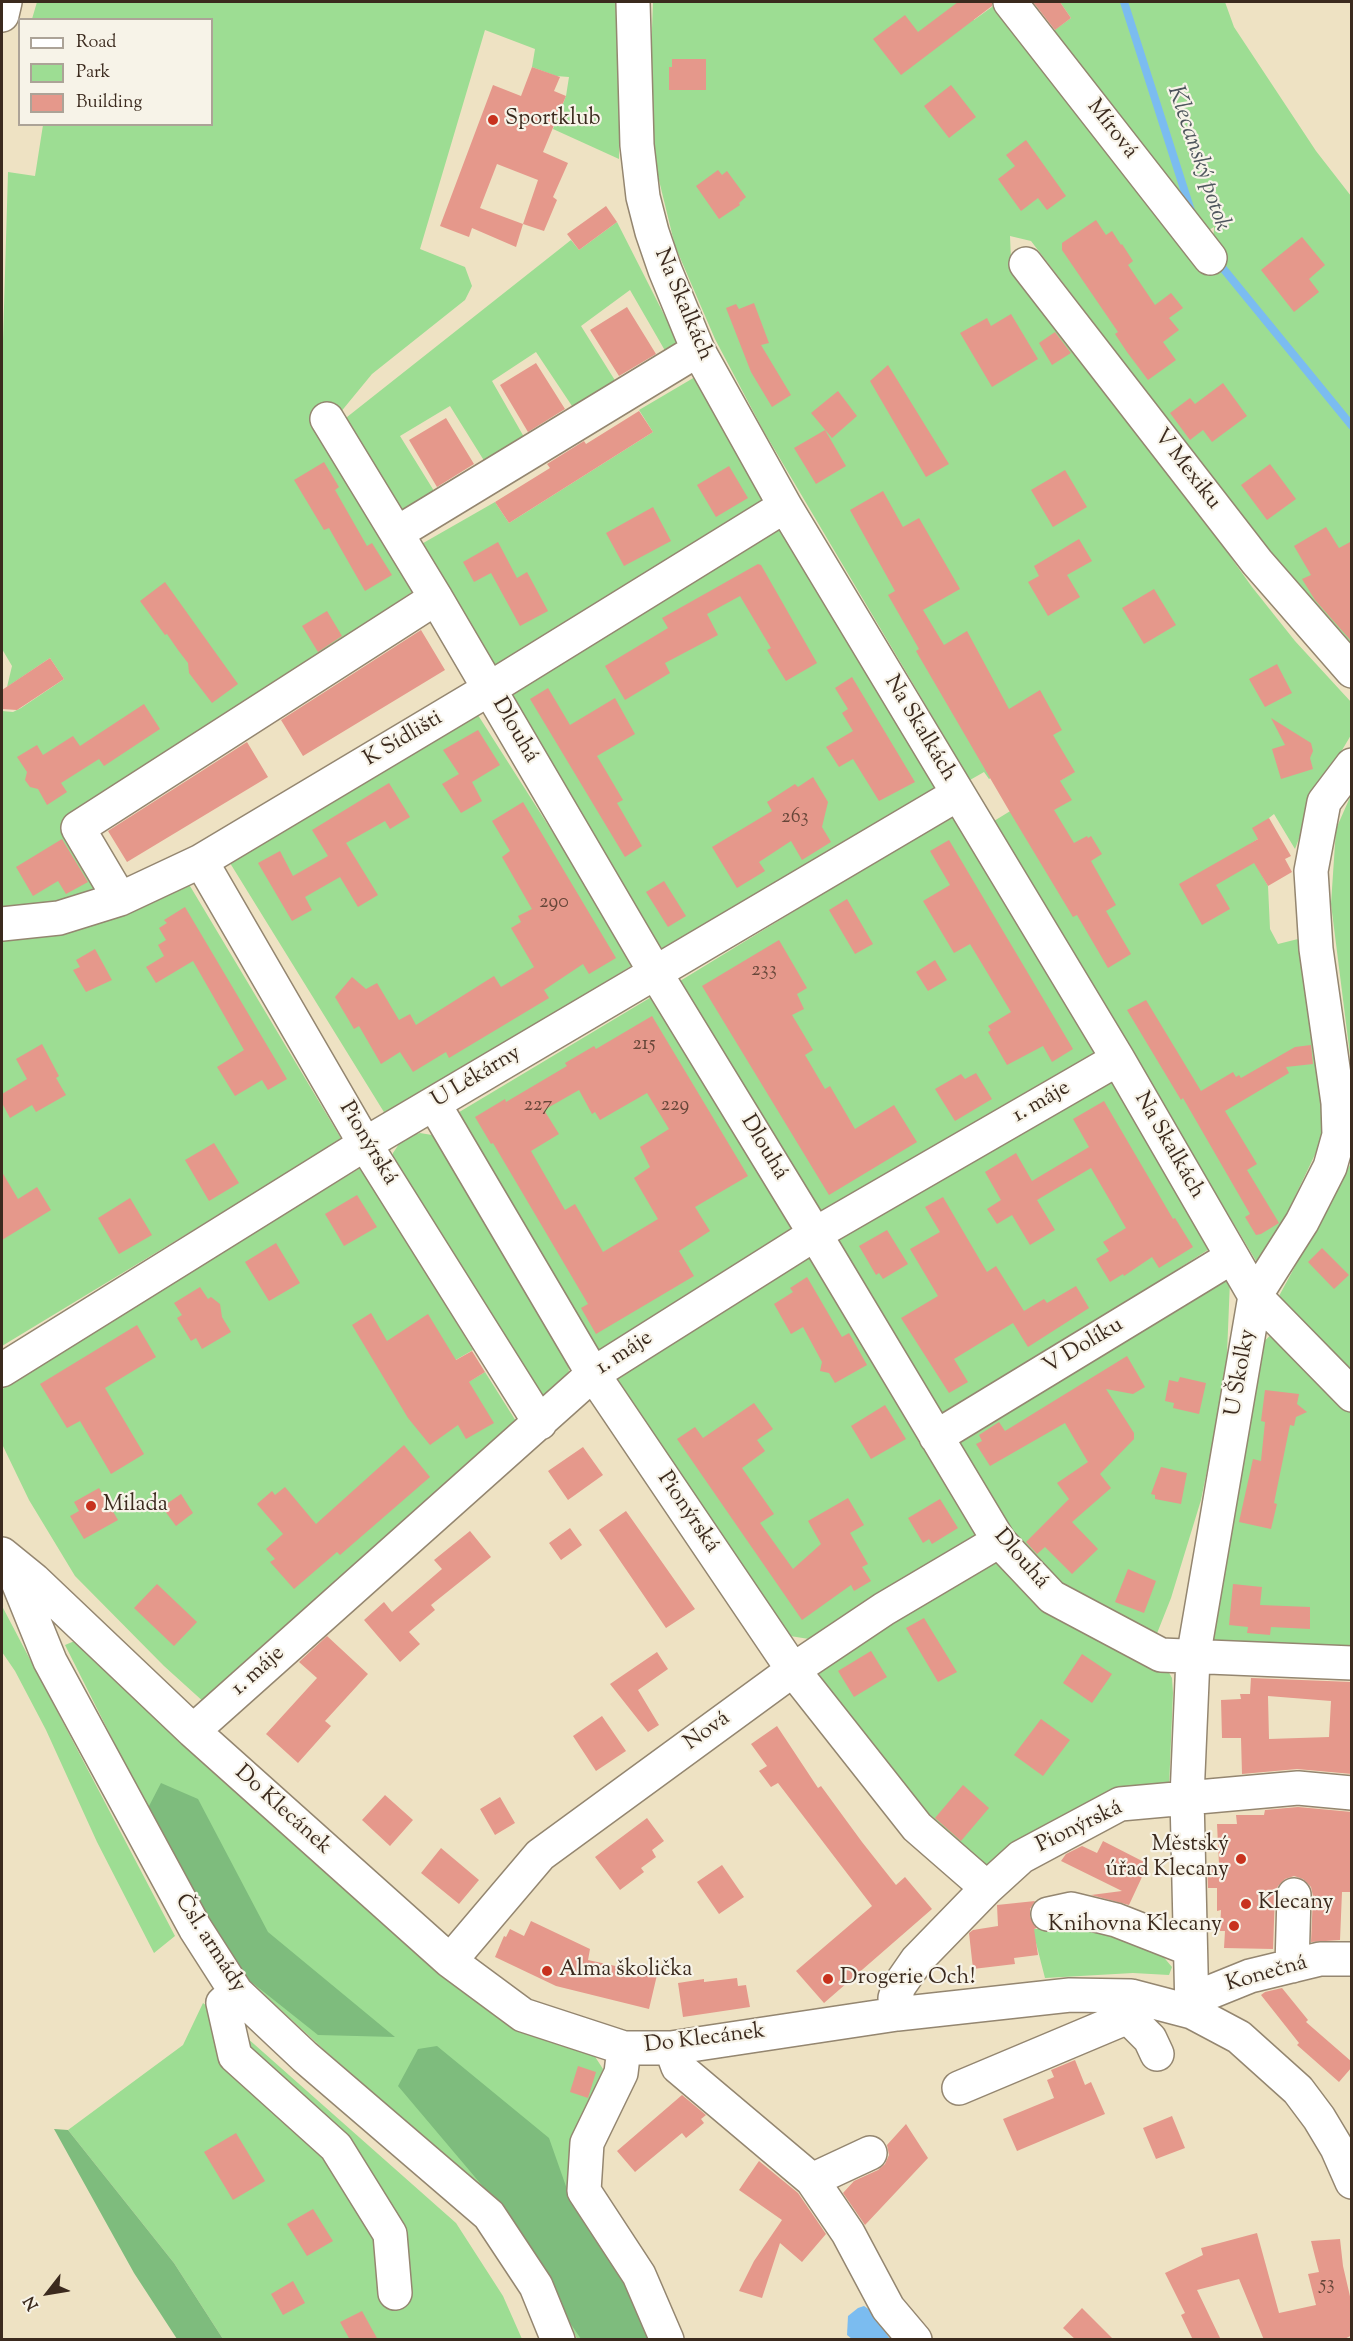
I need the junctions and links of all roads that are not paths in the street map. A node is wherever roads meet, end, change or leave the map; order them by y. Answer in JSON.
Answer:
{"nodes":[{"id":1,"x":4,"y":2,"type":"edge"},
{"id":2,"x":633,"y":2,"type":"edge"},
{"id":3,"x":1010,"y":2,"type":"edge"},
{"id":4,"x":2,"y":15,"type":"edge"},
{"id":5,"x":1210,"y":258,"type":"dead end"},
{"id":6,"x":1026,"y":264,"type":"dead end"},
{"id":7,"x":699,"y":350,"type":"junction"},
{"id":8,"x":327,"y":419,"type":"dead end"},
{"id":9,"x":785,"y":506,"type":"junction"},
{"id":10,"x":397,"y":533,"type":"junction"},
{"id":11,"x":436,"y":598,"type":"junction"},
{"id":12,"x":1352,"y":671,"type":"edge"},
{"id":13,"x":489,"y":689,"type":"junction"},
{"id":14,"x":1352,"y":765,"type":"edge"},
{"id":15,"x":958,"y":794,"type":"junction"},
{"id":16,"x":201,"y":861,"type":"junction"},
{"id":17,"x":120,"y":899,"type":"junction"},
{"id":18,"x":2,"y":924,"type":"edge"},
{"id":19,"x":655,"y":972,"type":"junction"},
{"id":20,"x":1118,"y":1059,"type":"junction"},
{"id":21,"x":434,"y":1104,"type":"junction"},
{"id":22,"x":365,"y":1144,"type":"junction"},
{"id":23,"x":815,"y":1234,"type":"junction"},
{"id":24,"x":1232,"y":1257,"type":"junction"},
{"id":25,"x":1255,"y":1296,"type":"junction"},
{"id":26,"x":2,"y":1370,"type":"edge"},
{"id":27,"x":593,"y":1374,"type":"junction"},
{"id":28,"x":1352,"y":1395,"type":"edge"},
{"id":29,"x":540,"y":1423,"type":"junction"},
{"id":30,"x":936,"y":1437,"type":"junction"},
{"id":31,"x":999,"y":1541,"type":"junction"},
{"id":32,"x":4,"y":1548,"type":"edge"},
{"id":33,"x":1193,"y":1658,"type":"junction"},
{"id":34,"x":1352,"y":1663,"type":"edge"},
{"id":35,"x":793,"y":1670,"type":"junction"},
{"id":36,"x":193,"y":1731,"type":"junction"},
{"id":37,"x":1352,"y":1793,"type":"edge"},
{"id":38,"x":1187,"y":1797,"type":"junction"},
{"id":39,"x":987,"y":1888,"type":"junction"},
{"id":40,"x":1294,"y":1895,"type":"dead end"},
{"id":41,"x":1048,"y":1914,"type":"dead end"},
{"id":42,"x":1190,"y":1949,"type":"junction"},
{"id":43,"x":1352,"y":1959,"type":"edge"},
{"id":44,"x":450,"y":1961,"type":"junction"},
{"id":45,"x":1292,"y":1966,"type":"junction"},
{"id":46,"x":236,"y":1992,"type":"junction"},
{"id":47,"x":1130,"y":2006,"type":"junction"},
{"id":48,"x":1192,"y":2012,"type":"junction"},
{"id":49,"x":897,"y":2014,"type":"junction"},
{"id":50,"x":624,"y":2048,"type":"junction"},
{"id":51,"x":670,"y":2048,"type":"junction"},
{"id":52,"x":1157,"y":2054,"type":"dead end"},
{"id":53,"x":959,"y":2088,"type":"dead end"},
{"id":54,"x":870,"y":2153,"type":"dead end"},
{"id":55,"x":812,"y":2180,"type":"junction"},
{"id":56,"x":1352,"y":2182,"type":"edge"},
{"id":57,"x":395,"y":2293,"type":"dead end"},
{"id":58,"x":558,"y":2340,"type":"edge"},
{"id":59,"x":667,"y":2340,"type":"edge"},
{"id":60,"x":915,"y":2340,"type":"edge"}],
"edges":[{"from":1,"to":4,"type":"street"},
{"from":2,"to":7,"type":"street","name":"Na Skalkách"},
{"from":3,"to":5,"type":"street","name":"Mírová"},
{"from":6,"to":12,"type":"street","name":"V Mexiku"},
{"from":7,"to":9,"type":"street","name":"Na Skalkách"},
{"from":7,"to":10,"type":"street"},
{"from":8,"to":10,"type":"street","name":"Dlouhá"},
{"from":9,"to":13,"type":"street","name":"K Sídlišti"},
{"from":9,"to":15,"type":"street","name":"Na Skalkách"},
{"from":10,"to":11,"type":"street","name":"Dlouhá"},
{"from":11,"to":13,"type":"street","name":"Dlouhá"},
{"from":11,"to":17,"type":"street"},
{"from":13,"to":16,"type":"street","name":"K Sídlišti"},
{"from":13,"to":19,"type":"street","name":"Dlouhá"},
{"from":14,"to":25,"type":"street","name":"U Školky"},
{"from":15,"to":19,"type":"street","name":"U Lékárny"},
{"from":15,"to":20,"type":"street","name":"Na Skalkách"},
{"from":16,"to":17,"type":"street","name":"K Sídlišti"},
{"from":16,"to":22,"type":"street","name":"Pionýrská"},
{"from":17,"to":18,"type":"street","name":"K Sídlišti"},
{"from":19,"to":21,"type":"street","name":"U Lékárny"},
{"from":19,"to":23,"type":"street","name":"Dlouhá"},
{"from":20,"to":23,"type":"street","name":"1. máje"},
{"from":20,"to":24,"type":"street","name":"Na Skalkách"},
{"from":21,"to":22,"type":"street","name":"U Lékárny"},
{"from":21,"to":27,"type":"street","name":"Pionýrská"},
{"from":22,"to":26,"type":"street","name":"U Lékárny"},
{"from":22,"to":29,"type":"street","name":"Pionýrská"},
{"from":23,"to":27,"type":"street","name":"1. máje"},
{"from":23,"to":30,"type":"street","name":"Dlouhá"},
{"from":24,"to":25,"type":"street","name":"Na Skalkách"},
{"from":24,"to":30,"type":"street","name":"V Dolíku"},
{"from":25,"to":28,"type":"street","name":"Na Skalkách"},
{"from":25,"to":33,"type":"street","name":"U Školky"},
{"from":27,"to":29,"type":"street","name":"1. máje"},
{"from":27,"to":35,"type":"street","name":"Pionýrská"},
{"from":29,"to":36,"type":"street","name":"1. máje"},
{"from":30,"to":31,"type":"street","name":"Dlouhá"},
{"from":31,"to":33,"type":"street","name":"Dlouhá"},
{"from":31,"to":35,"type":"street","name":"Nová"},
{"from":32,"to":36,"type":"street","name":"Do Klecánek"},
{"from":32,"to":46,"type":"street","name":"Čsl. armády"},
{"from":33,"to":34,"type":"street","name":"Dlouhá"},
{"from":33,"to":38,"type":"street","name":"U Školky"},
{"from":35,"to":39,"type":"street","name":"Pionýrská"},
{"from":35,"to":44,"type":"street","name":"Nová"},
{"from":36,"to":44,"type":"street","name":"Do Klecánek"},
{"from":37,"to":38,"type":"street","name":"Pionýrská"},
{"from":38,"to":39,"type":"street","name":"Pionýrská"},
{"from":38,"to":42,"type":"street","name":"U Školky"},
{"from":39,"to":49,"type":"street","name":"Pionýrská"},
{"from":40,"to":45,"type":"street"},
{"from":41,"to":42,"type":"street"},
{"from":42,"to":48,"type":"street","name":"U Školky"},
{"from":43,"to":45,"type":"street","name":"Konečná"},
{"from":44,"to":50,"type":"street","name":"Do Klecánek"},
{"from":45,"to":48,"type":"street","name":"Konečná"},
{"from":46,"to":57,"type":"street"},
{"from":46,"to":58,"type":"street","name":"Čsl. armády"},
{"from":47,"to":48,"type":"street","name":"Do Klecánek"},
{"from":47,"to":49,"type":"street","name":"Do Klecánek"},
{"from":47,"to":52,"type":"street"},
{"from":47,"to":53,"type":"street"},
{"from":48,"to":56,"type":"street","name":"Do Klecánek"},
{"from":49,"to":51,"type":"street","name":"Do Klecánek"},
{"from":50,"to":51,"type":"street","name":"Do Klecánek"},
{"from":50,"to":59,"type":"street"},
{"from":51,"to":55,"type":"street"},
{"from":54,"to":55,"type":"street"},
{"from":55,"to":60,"type":"street"}]}
